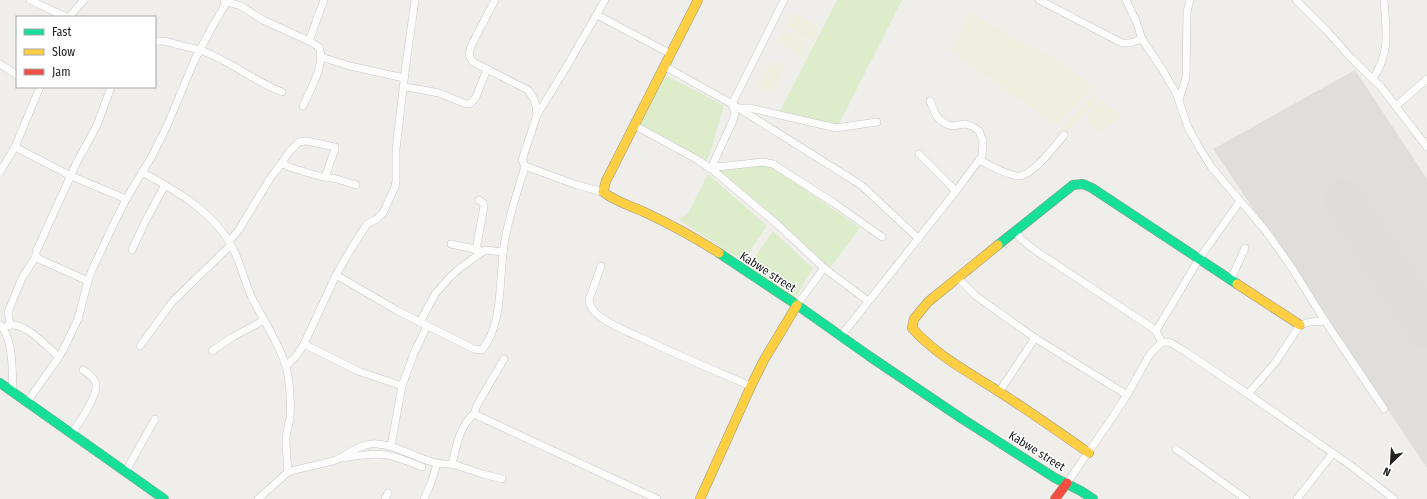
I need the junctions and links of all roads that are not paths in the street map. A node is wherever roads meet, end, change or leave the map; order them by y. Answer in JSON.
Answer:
{"nodes":[{"id":1,"x":30,"y":0,"type":"edge"},
{"id":2,"x":84,"y":0,"type":"edge"},
{"id":3,"x":324,"y":0,"type":"edge"},
{"id":4,"x":415,"y":0,"type":"edge"},
{"id":5,"x":495,"y":0,"type":"edge"},
{"id":6,"x":596,"y":0,"type":"edge"},
{"id":7,"x":605,"y":0,"type":"edge"},
{"id":8,"x":698,"y":0,"type":"edge"},
{"id":9,"x":784,"y":0,"type":"edge"},
{"id":10,"x":1039,"y":0,"type":"edge"},
{"id":11,"x":1126,"y":0,"type":"edge"},
{"id":12,"x":1190,"y":0,"type":"edge"},
{"id":13,"x":1384,"y":0,"type":"edge"},
{"id":14,"x":226,"y":1,"type":"edge"},
{"id":15,"x":1298,"y":1,"type":"edge"},
{"id":16,"x":598,"y":14,"type":"junction"},
{"id":17,"x":66,"y":16,"type":"edge"},
{"id":18,"x":69,"y":16,"type":"edge"},
{"id":19,"x":1142,"y":39,"type":"junction"},
{"id":20,"x":309,"y":41,"type":"junction"},
{"id":21,"x":156,"y":42,"type":"edge"},
{"id":22,"x":200,"y":50,"type":"junction"},
{"id":23,"x":671,"y":54,"type":"junction"},
{"id":24,"x":321,"y":58,"type":"junction"},
{"id":25,"x":0,"y":64,"type":"edge"},
{"id":26,"x":664,"y":66,"type":"junction"},
{"id":27,"x":487,"y":69,"type":"junction"},
{"id":28,"x":16,"y":74,"type":"edge"},
{"id":29,"x":404,"y":78,"type":"junction"},
{"id":30,"x":1373,"y":79,"type":"junction"},
{"id":31,"x":1427,"y":79,"type":"edge"},
{"id":32,"x":404,"y":87,"type":"junction"},
{"id":33,"x":39,"y":88,"type":"edge"},
{"id":34,"x":112,"y":88,"type":"edge"},
{"id":35,"x":282,"y":92,"type":"dead end"},
{"id":36,"x":1179,"y":100,"type":"junction"},
{"id":37,"x":930,"y":101,"type":"dead end"},
{"id":38,"x":732,"y":104,"type":"junction"},
{"id":39,"x":303,"y":106,"type":"dead end"},
{"id":40,"x":1396,"y":106,"type":"junction"},
{"id":41,"x":740,"y":108,"type":"junction"},
{"id":42,"x":537,"y":115,"type":"junction"},
{"id":43,"x":877,"y":122,"type":"dead end"},
{"id":44,"x":634,"y":125,"type":"junction"},
{"id":45,"x":1064,"y":135,"type":"dead end"},
{"id":46,"x":15,"y":147,"type":"junction"},
{"id":47,"x":1427,"y":147,"type":"edge"},
{"id":48,"x":919,"y":154,"type":"dead end"},
{"id":49,"x":980,"y":160,"type":"junction"},
{"id":50,"x":282,"y":163,"type":"junction"},
{"id":51,"x":525,"y":166,"type":"junction"},
{"id":52,"x":711,"y":168,"type":"junction"},
{"id":53,"x":0,"y":172,"type":"edge"},
{"id":54,"x":142,"y":172,"type":"junction"},
{"id":55,"x":71,"y":176,"type":"junction"},
{"id":56,"x":324,"y":177,"type":"junction"},
{"id":57,"x":165,"y":185,"type":"junction"},
{"id":58,"x":356,"y":185,"type":"dead end"},
{"id":59,"x":956,"y":191,"type":"junction"},
{"id":60,"x":603,"y":192,"type":"junction"},
{"id":61,"x":126,"y":199,"type":"junction"},
{"id":62,"x":479,"y":200,"type":"dead end"},
{"id":63,"x":1240,"y":201,"type":"junction"},
{"id":64,"x":1014,"y":231,"type":"junction"},
{"id":65,"x":882,"y":237,"type":"dead end"},
{"id":66,"x":918,"y":239,"type":"junction"},
{"id":67,"x":230,"y":243,"type":"junction"},
{"id":68,"x":451,"y":244,"type":"dead end"},
{"id":69,"x":1245,"y":248,"type":"dead end"},
{"id":70,"x":132,"y":250,"type":"dead end"},
{"id":71,"x":476,"y":250,"type":"junction"},
{"id":72,"x":485,"y":250,"type":"junction"},
{"id":73,"x":503,"y":252,"type":"junction"},
{"id":74,"x":36,"y":256,"type":"junction"},
{"id":75,"x":1199,"y":259,"type":"junction"},
{"id":76,"x":601,"y":266,"type":"dead end"},
{"id":77,"x":824,"y":268,"type":"junction"},
{"id":78,"x":336,"y":275,"type":"junction"},
{"id":79,"x":958,"y":278,"type":"junction"},
{"id":80,"x":1231,"y":279,"type":"junction"},
{"id":81,"x":88,"y":281,"type":"junction"},
{"id":82,"x":868,"y":301,"type":"junction"},
{"id":83,"x":797,"y":305,"type":"junction"},
{"id":84,"x":264,"y":320,"type":"junction"},
{"id":85,"x":1325,"y":321,"type":"junction"},
{"id":86,"x":420,"y":322,"type":"junction"},
{"id":87,"x":10,"y":324,"type":"junction"},
{"id":88,"x":1300,"y":325,"type":"junction"},
{"id":89,"x":1,"y":326,"type":"edge"},
{"id":90,"x":427,"y":326,"type":"junction"},
{"id":91,"x":1156,"y":331,"type":"junction"},
{"id":92,"x":841,"y":336,"type":"junction"},
{"id":93,"x":1035,"y":338,"type":"junction"},
{"id":94,"x":1162,"y":343,"type":"junction"},
{"id":95,"x":304,"y":344,"type":"junction"},
{"id":96,"x":140,"y":346,"type":"dead end"},
{"id":97,"x":212,"y":351,"type":"dead end"},
{"id":98,"x":59,"y":357,"type":"junction"},
{"id":99,"x":504,"y":358,"type":"dead end"},
{"id":100,"x":286,"y":366,"type":"junction"},
{"id":101,"x":83,"y":370,"type":"dead end"},
{"id":102,"x":0,"y":383,"type":"edge"},
{"id":103,"x":402,"y":386,"type":"junction"},
{"id":104,"x":751,"y":386,"type":"junction"},
{"id":105,"x":13,"y":392,"type":"junction"},
{"id":106,"x":1000,"y":392,"type":"junction"},
{"id":107,"x":1248,"y":394,"type":"junction"},
{"id":108,"x":1127,"y":395,"type":"junction"},
{"id":109,"x":27,"y":402,"type":"junction"},
{"id":110,"x":1384,"y":409,"type":"dead end"},
{"id":111,"x":474,"y":414,"type":"junction"},
{"id":112,"x":155,"y":419,"type":"dead end"},
{"id":113,"x":72,"y":433,"type":"junction"},
{"id":114,"x":391,"y":446,"type":"junction"},
{"id":115,"x":1176,"y":449,"type":"dead end"},
{"id":116,"x":1089,"y":453,"type":"junction"},
{"id":117,"x":1333,"y":453,"type":"junction"},
{"id":118,"x":336,"y":459,"type":"junction"},
{"id":119,"x":437,"y":464,"type":"junction"},
{"id":120,"x":452,"y":464,"type":"junction"},
{"id":121,"x":422,"y":467,"type":"dead end"},
{"id":122,"x":126,"y":471,"type":"junction"},
{"id":123,"x":288,"y":472,"type":"junction"},
{"id":124,"x":502,"y":478,"type":"dead end"},
{"id":125,"x":1067,"y":483,"type":"junction"},
{"id":126,"x":164,"y":499,"type":"edge"},
{"id":127,"x":258,"y":499,"type":"edge"},
{"id":128,"x":424,"y":499,"type":"edge"},
{"id":129,"x":657,"y":499,"type":"edge"},
{"id":130,"x":700,"y":499,"type":"edge"},
{"id":131,"x":1055,"y":499,"type":"edge"},
{"id":132,"x":1093,"y":499,"type":"edge"},
{"id":133,"x":1246,"y":499,"type":"edge"},
{"id":134,"x":1297,"y":499,"type":"edge"},
{"id":135,"x":1394,"y":499,"type":"edge"}],
"edges":[{"from":1,"to":17,"type":"street"},
{"from":2,"to":18,"type":"street"},
{"from":3,"to":20,"type":"street"},
{"from":4,"to":29,"type":"street"},
{"from":5,"to":27,"type":"street"},
{"from":6,"to":16,"type":"street"},
{"from":7,"to":16,"type":"street"},
{"from":8,"to":23,"type":"main road"},
{"from":9,"to":38,"type":"street"},
{"from":10,"to":19,"type":"street"},
{"from":11,"to":19,"type":"street"},
{"from":12,"to":36,"type":"street"},
{"from":13,"to":30,"type":"street"},
{"from":14,"to":20,"type":"street"},
{"from":14,"to":22,"type":"street"},
{"from":15,"to":30,"type":"street"},
{"from":16,"to":23,"type":"street"},
{"from":16,"to":42,"type":"street"},
{"from":19,"to":36,"type":"street"},
{"from":20,"to":24,"type":"street"},
{"from":21,"to":22,"type":"street"},
{"from":22,"to":35,"type":"street"},
{"from":22,"to":54,"type":"street"},
{"from":23,"to":26,"type":"main road"},
{"from":24,"to":29,"type":"street"},
{"from":24,"to":39,"type":"street"},
{"from":25,"to":28,"type":"street"},
{"from":26,"to":38,"type":"street"},
{"from":26,"to":44,"type":"main road"},
{"from":27,"to":32,"type":"street"},
{"from":27,"to":42,"type":"street"},
{"from":29,"to":32,"type":"street"},
{"from":30,"to":40,"type":"street"},
{"from":31,"to":40,"type":"street"},
{"from":32,"to":78,"type":"street"},
{"from":33,"to":46,"type":"street"},
{"from":34,"to":55,"type":"street"},
{"from":36,"to":63,"type":"street"},
{"from":37,"to":49,"type":"street"},
{"from":38,"to":41,"type":"street"},
{"from":38,"to":52,"type":"street"},
{"from":40,"to":47,"type":"street"},
{"from":41,"to":43,"type":"street"},
{"from":41,"to":66,"type":"street"},
{"from":42,"to":51,"type":"street"},
{"from":44,"to":52,"type":"street"},
{"from":44,"to":60,"type":"main road"},
{"from":45,"to":49,"type":"street"},
{"from":46,"to":53,"type":"street"},
{"from":46,"to":55,"type":"street"},
{"from":48,"to":59,"type":"street"},
{"from":49,"to":59,"type":"street"},
{"from":50,"to":56,"type":"street"},
{"from":50,"to":56,"type":"street"},
{"from":50,"to":67,"type":"street"},
{"from":51,"to":60,"type":"street"},
{"from":51,"to":73,"type":"street"},
{"from":52,"to":65,"type":"street"},
{"from":52,"to":77,"type":"street"},
{"from":54,"to":57,"type":"street"},
{"from":54,"to":61,"type":"street"},
{"from":55,"to":61,"type":"street"},
{"from":55,"to":74,"type":"street"},
{"from":56,"to":58,"type":"street"},
{"from":57,"to":67,"type":"street"},
{"from":57,"to":70,"type":"street"},
{"from":59,"to":66,"type":"street"},
{"from":60,"to":83,"type":"main road","name":"Kabwe street"},
{"from":61,"to":81,"type":"street"},
{"from":62,"to":71,"type":"street"},
{"from":63,"to":75,"type":"street"},
{"from":63,"to":85,"type":"street"},
{"from":64,"to":75,"type":"main road"},
{"from":64,"to":79,"type":"main road"},
{"from":64,"to":91,"type":"street"},
{"from":66,"to":82,"type":"street"},
{"from":67,"to":84,"type":"street"},
{"from":67,"to":96,"type":"street"},
{"from":68,"to":71,"type":"street"},
{"from":69,"to":80,"type":"street"},
{"from":71,"to":72,"type":"street"},
{"from":72,"to":73,"type":"street"},
{"from":72,"to":86,"type":"street"},
{"from":73,"to":90,"type":"street"},
{"from":74,"to":81,"type":"street"},
{"from":74,"to":87,"type":"street"},
{"from":75,"to":80,"type":"main road"},
{"from":75,"to":91,"type":"street"},
{"from":76,"to":104,"type":"street"},
{"from":77,"to":82,"type":"street"},
{"from":77,"to":83,"type":"street"},
{"from":78,"to":86,"type":"street"},
{"from":78,"to":95,"type":"street"},
{"from":79,"to":93,"type":"street"},
{"from":79,"to":106,"type":"main road"},
{"from":80,"to":88,"type":"main road"},
{"from":81,"to":98,"type":"street"},
{"from":82,"to":92,"type":"street"},
{"from":83,"to":92,"type":"main road","name":"Kabwe street"},
{"from":83,"to":104,"type":"main road"},
{"from":84,"to":97,"type":"street"},
{"from":84,"to":100,"type":"street"},
{"from":85,"to":88,"type":"street"},
{"from":85,"to":110,"type":"street"},
{"from":86,"to":90,"type":"street"},
{"from":87,"to":89,"type":"street"},
{"from":87,"to":98,"type":"street"},
{"from":88,"to":107,"type":"street"},
{"from":89,"to":105,"type":"street"},
{"from":90,"to":103,"type":"street"},
{"from":91,"to":94,"type":"street"},
{"from":92,"to":125,"type":"main road","name":"Kabwe street"},
{"from":93,"to":106,"type":"street"},
{"from":93,"to":108,"type":"street"},
{"from":94,"to":107,"type":"street"},
{"from":94,"to":108,"type":"street"},
{"from":95,"to":100,"type":"street"},
{"from":95,"to":103,"type":"street"},
{"from":98,"to":109,"type":"street"},
{"from":99,"to":111,"type":"street"},
{"from":100,"to":123,"type":"street"},
{"from":101,"to":113,"type":"street"},
{"from":102,"to":105,"type":"main road"},
{"from":103,"to":114,"type":"street"},
{"from":104,"to":130,"type":"main road"},
{"from":105,"to":109,"type":"main road"},
{"from":106,"to":116,"type":"main road"},
{"from":107,"to":117,"type":"street"},
{"from":108,"to":116,"type":"street"},
{"from":109,"to":113,"type":"main road"},
{"from":111,"to":120,"type":"street"},
{"from":111,"to":129,"type":"street"},
{"from":112,"to":122,"type":"street"},
{"from":113,"to":122,"type":"main road"},
{"from":114,"to":118,"type":"street"},
{"from":114,"to":119,"type":"street"},
{"from":115,"to":133,"type":"street"},
{"from":116,"to":125,"type":"street"},
{"from":117,"to":134,"type":"street"},
{"from":117,"to":135,"type":"street"},
{"from":118,"to":121,"type":"street"},
{"from":118,"to":123,"type":"street"},
{"from":119,"to":120,"type":"street"},
{"from":119,"to":128,"type":"street"},
{"from":120,"to":124,"type":"street"},
{"from":122,"to":126,"type":"main road"},
{"from":123,"to":127,"type":"street"},
{"from":125,"to":131,"type":"main road"},
{"from":125,"to":132,"type":"main road","name":"Kabwe street"}]}
